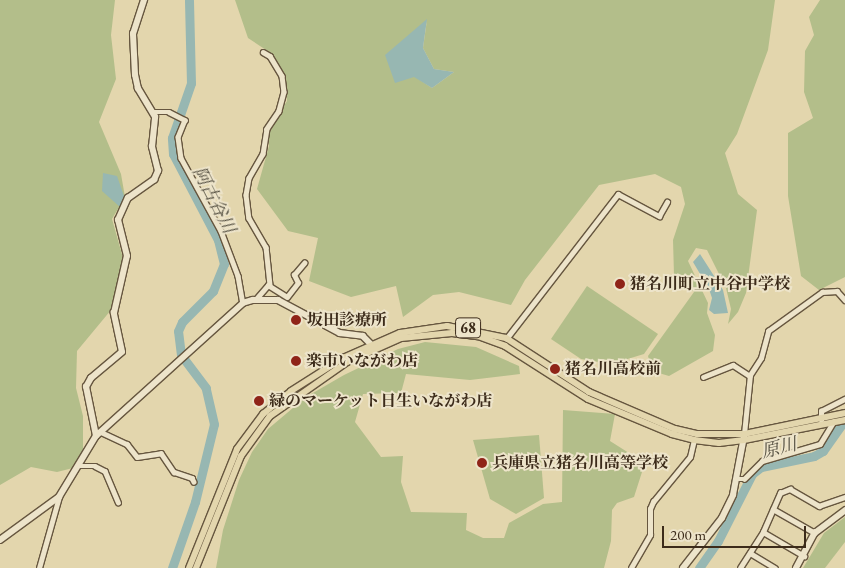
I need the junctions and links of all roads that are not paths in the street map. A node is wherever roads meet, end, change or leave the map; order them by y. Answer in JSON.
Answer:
{"nodes":[{"id":1,"x":144,"y":0,"type":"edge"},
{"id":2,"x":263,"y":52,"type":"dead end"},
{"id":3,"x":154,"y":112,"type":"junction"},
{"id":4,"x":667,"y":202,"type":"dead end"},
{"id":5,"x":304,"y":263,"type":"dead end"},
{"id":6,"x":270,"y":285,"type":"junction"},
{"id":7,"x":256,"y":299,"type":"junction"},
{"id":8,"x":845,"y":300,"type":"edge"},
{"id":9,"x":243,"y":303,"type":"junction"},
{"id":10,"x":506,"y":338,"type":"junction"},
{"id":11,"x":373,"y":346,"type":"junction"},
{"id":12,"x":505,"y":346,"type":"junction"},
{"id":13,"x":750,"y":376,"type":"junction"},
{"id":14,"x":703,"y":377,"type":"dead end"},
{"id":15,"x":845,"y":399,"type":"edge"},
{"id":16,"x":844,"y":415,"type":"edge"},
{"id":17,"x":821,"y":421,"type":"junction"},
{"id":18,"x":835,"y":422,"type":"junction"},
{"id":19,"x":99,"y":434,"type":"junction"},
{"id":20,"x":744,"y":437,"type":"junction"},
{"id":21,"x":694,"y":440,"type":"junction"},
{"id":22,"x":80,"y":466,"type":"junction"},
{"id":23,"x":738,"y":479,"type":"junction"},
{"id":24,"x":194,"y":482,"type":"dead end"},
{"id":25,"x":59,"y":497,"type":"junction"},
{"id":26,"x":845,"y":497,"type":"edge"},
{"id":27,"x":118,"y":502,"type":"dead end"},
{"id":28,"x":773,"y":509,"type":"junction"},
{"id":29,"x":845,"y":510,"type":"edge"},
{"id":30,"x":763,"y":532,"type":"junction"},
{"id":31,"x":815,"y":533,"type":"junction"},
{"id":32,"x":0,"y":540,"type":"edge"},
{"id":33,"x":750,"y":553,"type":"junction"},
{"id":34,"x":804,"y":556,"type":"junction"},
{"id":35,"x":39,"y":568,"type":"edge"},
{"id":36,"x":189,"y":568,"type":"edge"},
{"id":37,"x":196,"y":568,"type":"edge"},
{"id":38,"x":631,"y":568,"type":"edge"},
{"id":39,"x":683,"y":568,"type":"edge"},
{"id":40,"x":740,"y":568,"type":"edge"},
{"id":41,"x":775,"y":568,"type":"edge"},
{"id":42,"x":796,"y":568,"type":"edge"}],
"edges":[{"from":1,"to":3,"type":"main road"},
{"from":2,"to":6,"type":"street"},
{"from":3,"to":9,"type":"street"},
{"from":3,"to":19,"type":"main road"},
{"from":4,"to":10,"type":"street"},
{"from":5,"to":6,"type":"street"},
{"from":6,"to":7,"type":"street"},
{"from":7,"to":9,"type":"main road"},
{"from":7,"to":11,"type":"main road"},
{"from":8,"to":13,"type":"street"},
{"from":9,"to":19,"type":"main road"},
{"from":10,"to":11,"type":"main road","number":"68"},
{"from":10,"to":12,"type":"street"},
{"from":10,"to":20,"type":"main road","number":"68"},
{"from":11,"to":12,"type":"main road","number":"68"},
{"from":11,"to":36,"type":"main road","number":"68"},
{"from":11,"to":37,"type":"main road","number":"68"},
{"from":12,"to":21,"type":"main road","number":"68"},
{"from":13,"to":14,"type":"street"},
{"from":13,"to":20,"type":"street"},
{"from":15,"to":17,"type":"street"},
{"from":16,"to":17,"type":"main road","number":"68"},
{"from":16,"to":18,"type":"main road","number":"68"},
{"from":17,"to":18,"type":"main road","number":"68"},
{"from":17,"to":20,"type":"main road","number":"68"},
{"from":18,"to":23,"type":"street"},
{"from":19,"to":22,"type":"main road"},
{"from":19,"to":24,"type":"street"},
{"from":20,"to":21,"type":"main road","number":"68"},
{"from":20,"to":23,"type":"main road"},
{"from":21,"to":38,"type":"street"},
{"from":22,"to":25,"type":"main road"},
{"from":22,"to":27,"type":"street"},
{"from":23,"to":39,"type":"main road"},
{"from":25,"to":32,"type":"main road"},
{"from":25,"to":35,"type":"street"},
{"from":26,"to":28,"type":"street"},
{"from":28,"to":30,"type":"street"},
{"from":28,"to":31,"type":"street"},
{"from":29,"to":31,"type":"main road"},
{"from":30,"to":33,"type":"street"},
{"from":30,"to":34,"type":"street"},
{"from":31,"to":34,"type":"main road"},
{"from":33,"to":40,"type":"street"},
{"from":33,"to":41,"type":"street"},
{"from":34,"to":42,"type":"main road"}]}
